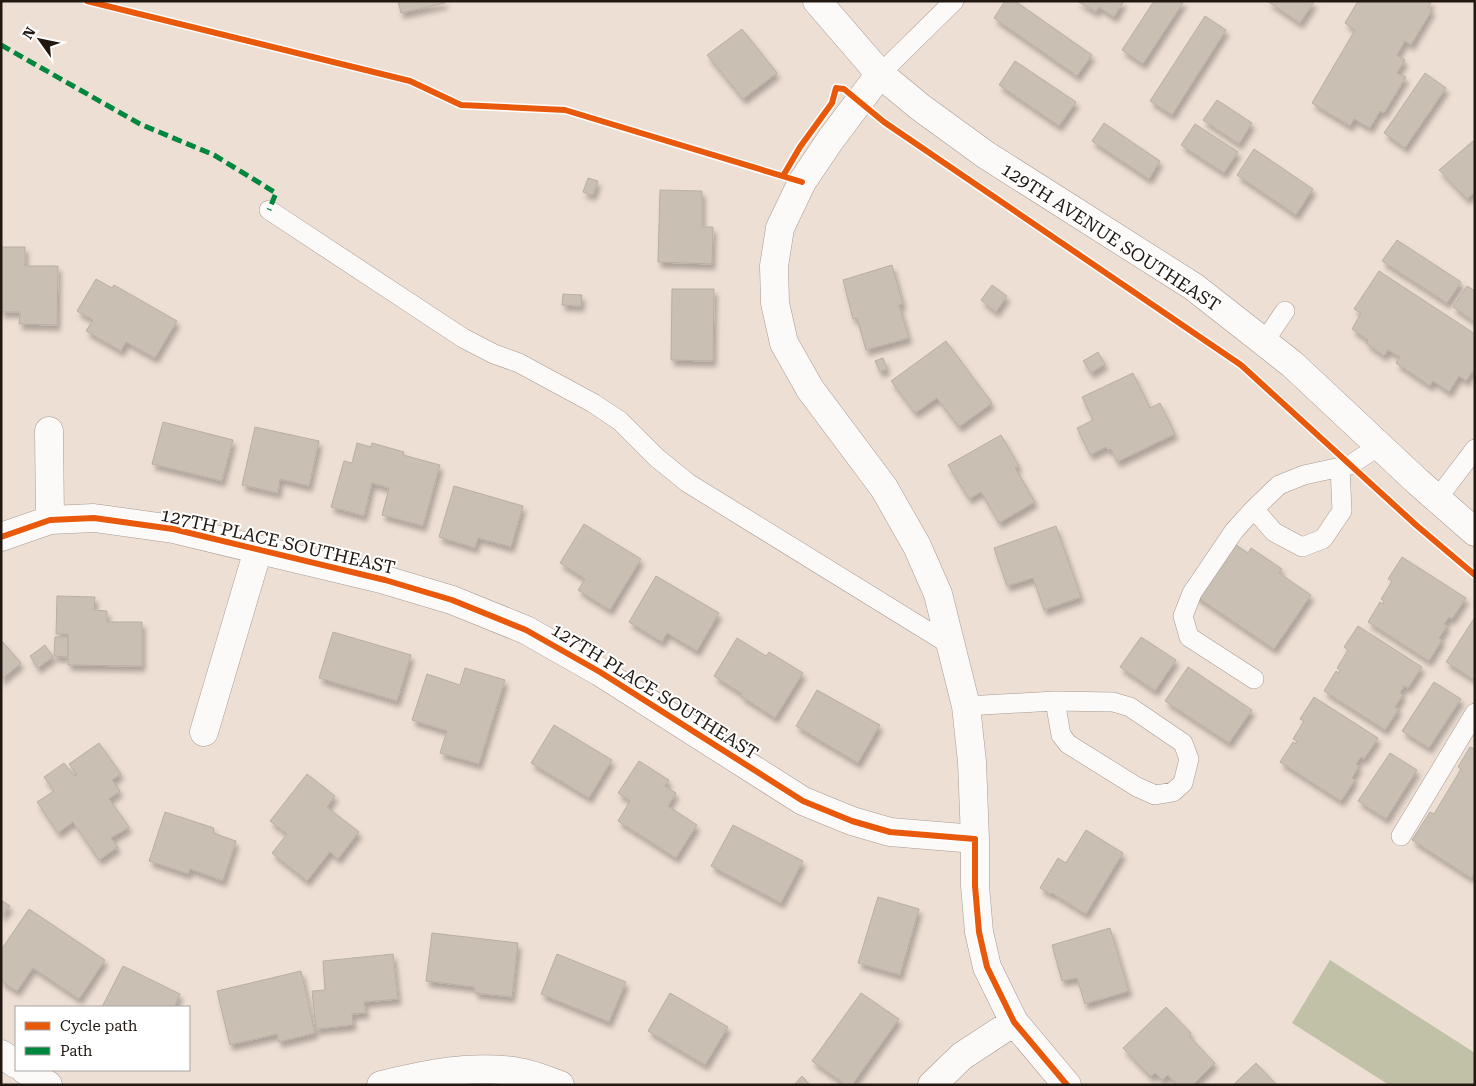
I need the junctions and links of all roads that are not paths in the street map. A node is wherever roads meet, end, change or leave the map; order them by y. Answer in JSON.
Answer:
{"nodes":[{"id":1,"x":817,"y":1,"type":"edge"},
{"id":2,"x":954,"y":1,"type":"edge"},
{"id":3,"x":880,"y":74,"type":"junction"},
{"id":4,"x":269,"y":210,"type":"dead end"},
{"id":5,"x":1285,"y":311,"type":"dead end"},
{"id":6,"x":1264,"y":342,"type":"junction"},
{"id":7,"x":49,"y":431,"type":"dead end"},
{"id":8,"x":1379,"y":446,"type":"junction"},
{"id":9,"x":1475,"y":449,"type":"edge"},
{"id":10,"x":1340,"y":467,"type":"junction"},
{"id":11,"x":1437,"y":499,"type":"junction"},
{"id":12,"x":1254,"y":508,"type":"junction"},
{"id":13,"x":50,"y":520,"type":"junction"},
{"id":14,"x":1475,"y":532,"type":"edge"},
{"id":15,"x":1,"y":537,"type":"edge"},
{"id":16,"x":258,"y":550,"type":"junction"},
{"id":17,"x":952,"y":646,"type":"junction"},
{"id":18,"x":1254,"y":679,"type":"dead end"},
{"id":19,"x":1055,"y":701,"type":"junction"},
{"id":20,"x":966,"y":706,"type":"junction"},
{"id":21,"x":1475,"y":713,"type":"edge"},
{"id":22,"x":204,"y":732,"type":"dead end"},
{"id":23,"x":1401,"y":836,"type":"dead end"},
{"id":24,"x":975,"y":839,"type":"junction"},
{"id":25,"x":1014,"y":1022,"type":"junction"},
{"id":26,"x":1,"y":1054,"type":"edge"},
{"id":27,"x":15,"y":1063,"type":"edge"},
{"id":28,"x":27,"y":1071,"type":"edge"},
{"id":29,"x":48,"y":1085,"type":"edge"},
{"id":30,"x":381,"y":1085,"type":"edge"},
{"id":31,"x":560,"y":1085,"type":"edge"},
{"id":32,"x":932,"y":1085,"type":"edge"},
{"id":33,"x":1067,"y":1085,"type":"edge"}],
"edges":[{"from":1,"to":3,"type":"street","name":"129TH AVENUE SOUTHEAST"},
{"from":2,"to":3,"type":"lane"},
{"from":3,"to":6,"type":"street","name":"129TH AVENUE SOUTHEAST"},
{"from":3,"to":17,"type":"street"},
{"from":4,"to":17,"type":"lane"},
{"from":5,"to":6,"type":"lane"},
{"from":6,"to":8,"type":"street","name":"129TH AVENUE SOUTHEAST"},
{"from":7,"to":13,"type":"street"},
{"from":8,"to":10,"type":"lane"},
{"from":8,"to":11,"type":"street","name":"129TH AVENUE SOUTHEAST"},
{"from":9,"to":11,"type":"lane"},
{"from":10,"to":12,"type":"lane"},
{"from":10,"to":12,"type":"lane"},
{"from":11,"to":14,"type":"street","name":"129TH AVENUE SOUTHEAST"},
{"from":12,"to":18,"type":"lane"},
{"from":13,"to":15,"type":"street","name":"127TH PLACE SOUTHEAST"},
{"from":13,"to":16,"type":"street","name":"127TH PLACE SOUTHEAST"},
{"from":16,"to":22,"type":"street"},
{"from":16,"to":24,"type":"street","name":"127TH PLACE SOUTHEAST"},
{"from":17,"to":20,"type":"street"},
{"from":19,"to":19,"type":"lane"},
{"from":19,"to":20,"type":"lane"},
{"from":20,"to":24,"type":"street"},
{"from":21,"to":23,"type":"lane"},
{"from":24,"to":25,"type":"street"},
{"from":25,"to":32,"type":"street"},
{"from":25,"to":33,"type":"street"},
{"from":26,"to":27,"type":"street"},
{"from":28,"to":29,"type":"street"},
{"from":30,"to":31,"type":"street"}]}
